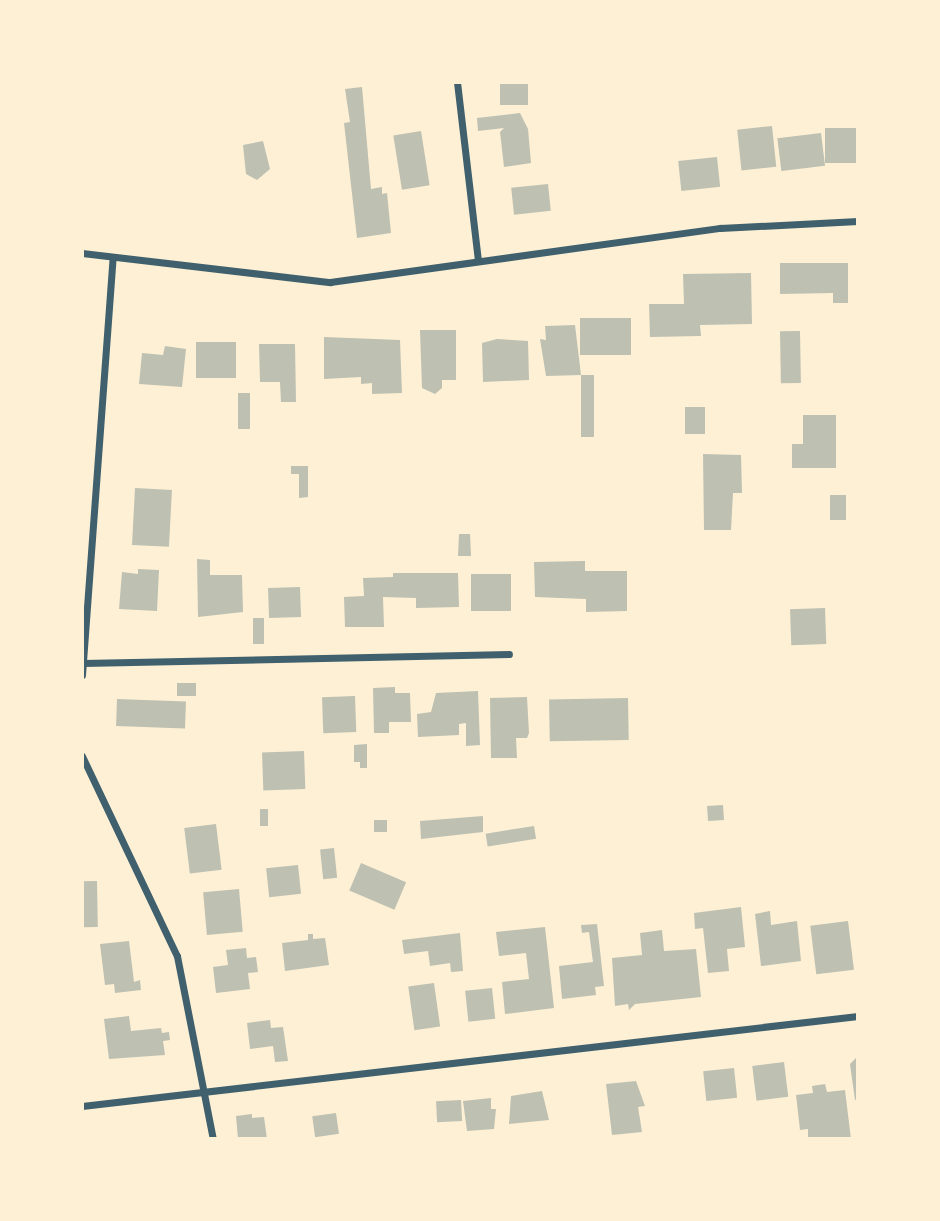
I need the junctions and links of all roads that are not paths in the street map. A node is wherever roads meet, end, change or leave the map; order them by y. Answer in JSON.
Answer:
{"nodes":[{"id":1,"x":457,"y":82,"type":"edge"},
{"id":2,"x":858,"y":221,"type":"edge"},
{"id":3,"x":82,"y":253,"type":"edge"},
{"id":4,"x":113,"y":257,"type":"junction"},
{"id":5,"x":478,"y":261,"type":"junction"},
{"id":6,"x":509,"y":654,"type":"dead end"},
{"id":7,"x":83,"y":663,"type":"edge"},
{"id":8,"x":82,"y":674,"type":"edge"},
{"id":9,"x":82,"y":756,"type":"edge"},
{"id":10,"x":858,"y":1016,"type":"edge"},
{"id":11,"x":205,"y":1094,"type":"junction"},
{"id":12,"x":82,"y":1106,"type":"edge"},
{"id":13,"x":214,"y":1139,"type":"edge"}],
"edges":[{"from":1,"to":5,"type":"street"},
{"from":2,"to":5,"type":"street"},
{"from":3,"to":4,"type":"street"},
{"from":4,"to":5,"type":"street"},
{"from":4,"to":7,"type":"street"},
{"from":6,"to":7,"type":"street"},
{"from":7,"to":8,"type":"street"},
{"from":9,"to":11,"type":"street"},
{"from":10,"to":11,"type":"street"},
{"from":11,"to":12,"type":"street"},
{"from":11,"to":13,"type":"street"}]}
